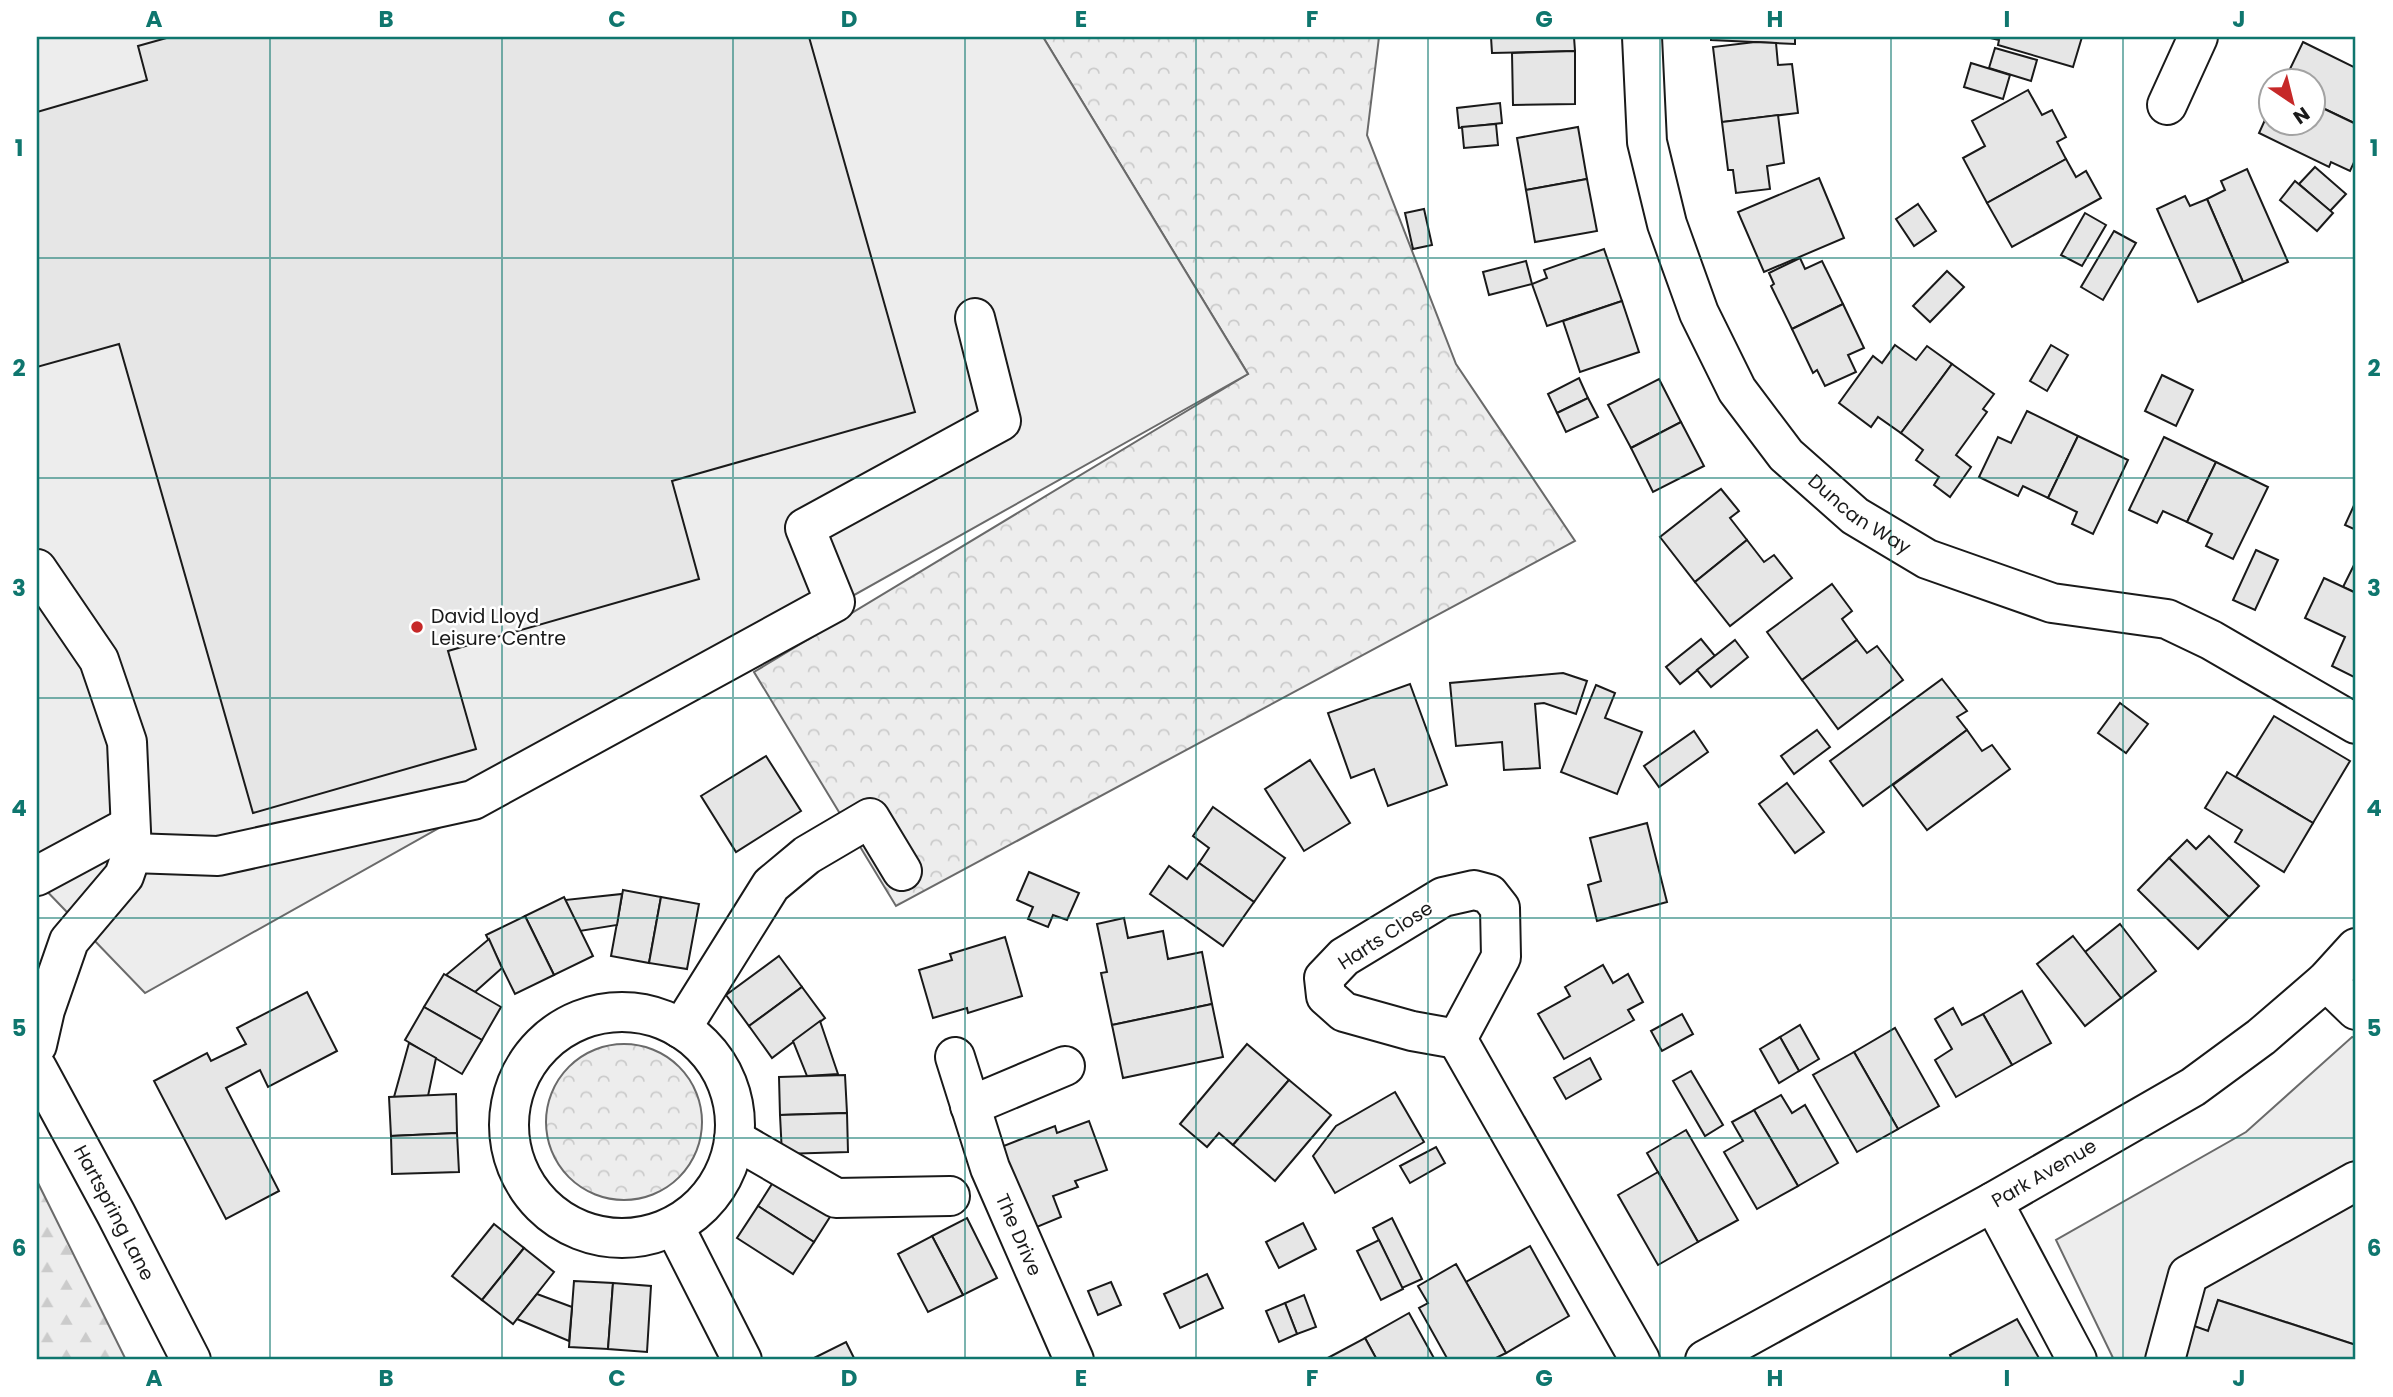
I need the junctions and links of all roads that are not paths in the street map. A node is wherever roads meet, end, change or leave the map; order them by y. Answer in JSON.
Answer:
{"nodes":[{"id":1,"x":1642,"y":37,"type":"edge"},
{"id":2,"x":2198,"y":37,"type":"edge"},
{"id":3,"x":2167,"y":105,"type":"dead end"},
{"id":4,"x":975,"y":318,"type":"dead end"},
{"id":5,"x":37,"y":569,"type":"edge"},
{"id":6,"x":2356,"y":724,"type":"edge"},
{"id":7,"x":131,"y":840,"type":"junction"},
{"id":8,"x":902,"y":871,"type":"dead end"},
{"id":9,"x":37,"y":876,"type":"edge"},
{"id":10,"x":2356,"y":948,"type":"edge"},
{"id":11,"x":2326,"y":981,"type":"junction"},
{"id":12,"x":2356,"y":1010,"type":"edge"},
{"id":13,"x":681,"y":1028,"type":"junction"},
{"id":14,"x":1457,"y":1039,"type":"junction"},
{"id":15,"x":37,"y":1045,"type":"edge"},
{"id":16,"x":955,"y":1056,"type":"dead end"},
{"id":17,"x":1065,"y":1066,"type":"dead end"},
{"id":18,"x":37,"y":1068,"type":"edge"},
{"id":19,"x":970,"y":1106,"type":"junction"},
{"id":20,"x":734,"y":1139,"type":"junction"},
{"id":21,"x":2356,"y":1181,"type":"edge"},
{"id":22,"x":950,"y":1196,"type":"dead end"},
{"id":23,"x":1993,"y":1202,"type":"junction"},
{"id":24,"x":674,"y":1226,"type":"junction"},
{"id":25,"x":191,"y":1360,"type":"edge"},
{"id":26,"x":741,"y":1360,"type":"edge"},
{"id":27,"x":1074,"y":1360,"type":"edge"},
{"id":28,"x":1640,"y":1360,"type":"edge"},
{"id":29,"x":1704,"y":1360,"type":"edge"},
{"id":30,"x":2077,"y":1360,"type":"edge"},
{"id":31,"x":2165,"y":1360,"type":"edge"}],
"edges":[{"from":1,"to":6,"type":"street","name":"Duncan Way"},
{"from":2,"to":3,"type":"street"},
{"from":4,"to":7,"type":"street"},
{"from":5,"to":7,"type":"street"},
{"from":7,"to":9,"type":"street"},
{"from":7,"to":15,"type":"street"},
{"from":8,"to":13,"type":"street"},
{"from":10,"to":11,"type":"street","name":"Park Avenue"},
{"from":11,"to":12,"type":"street"},
{"from":11,"to":23,"type":"street","name":"Park Avenue"},
{"from":13,"to":20,"type":"street"},
{"from":13,"to":24,"type":"street"},
{"from":14,"to":14,"type":"street","name":"Harts Close"},
{"from":14,"to":28,"type":"street"},
{"from":16,"to":19,"type":"street","name":"The Drive"},
{"from":17,"to":19,"type":"street"},
{"from":18,"to":25,"type":"street","name":"Hartspring Lane"},
{"from":19,"to":27,"type":"street","name":"The Drive"},
{"from":20,"to":22,"type":"street"},
{"from":20,"to":24,"type":"street"},
{"from":21,"to":31,"type":"street"},
{"from":23,"to":29,"type":"street","name":"Park Avenue"},
{"from":23,"to":30,"type":"street"},
{"from":24,"to":26,"type":"street"}]}
